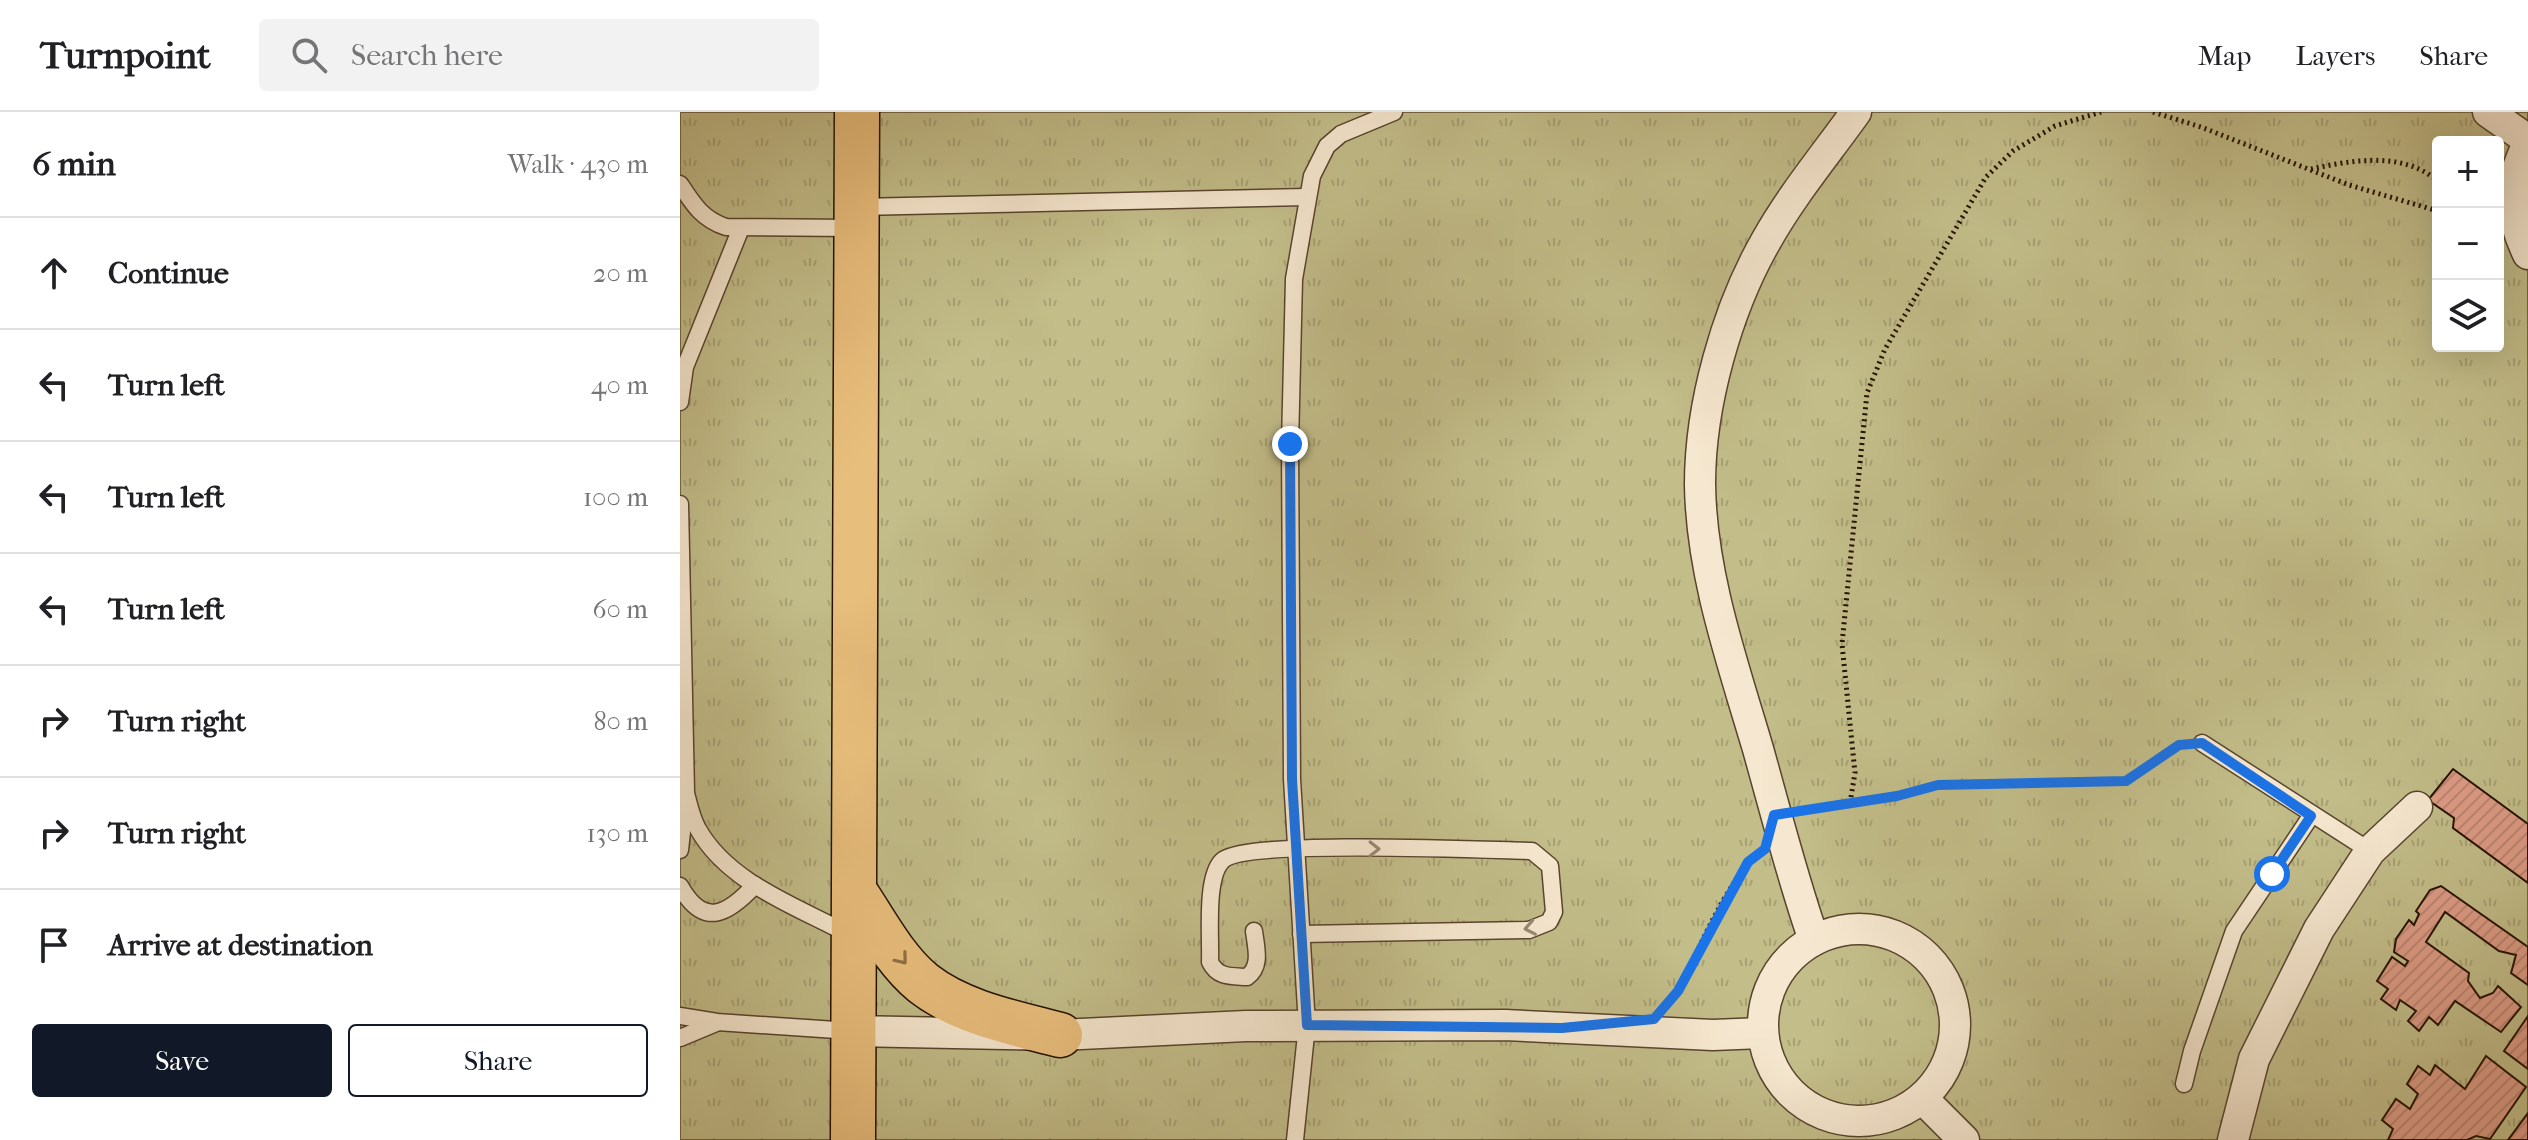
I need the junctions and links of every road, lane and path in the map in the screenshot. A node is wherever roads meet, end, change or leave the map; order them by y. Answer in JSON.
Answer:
{"nodes":[{"id":1,"x":857,"y":112,"type":"edge"},
{"id":2,"x":1394,"y":112,"type":"edge"},
{"id":3,"x":1856,"y":112,"type":"edge"},
{"id":4,"x":2101,"y":112,"type":"edge"},
{"id":5,"x":2153,"y":112,"type":"edge"},
{"id":6,"x":2488,"y":112,"type":"edge"},
{"id":7,"x":2528,"y":142,"type":"edge"},
{"id":8,"x":2310,"y":169,"type":"junction"},
{"id":9,"x":2432,"y":178,"type":"edge"},
{"id":10,"x":680,"y":184,"type":"edge"},
{"id":11,"x":1307,"y":197,"type":"junction"},
{"id":12,"x":2432,"y":209,"type":"edge"},
{"id":13,"x":859,"y":217,"type":"junction"},
{"id":14,"x":741,"y":228,"type":"junction"},
{"id":15,"x":2528,"y":254,"type":"edge"},
{"id":16,"x":680,"y":402,"type":"edge"},
{"id":17,"x":680,"y":504,"type":"edge"},
{"id":18,"x":2202,"y":743,"type":"joint"},
{"id":19,"x":686,"y":793,"type":"junction"},
{"id":20,"x":1850,"y":803,"type":"junction"},
{"id":21,"x":2417,"y":807,"type":"dead end"},
{"id":22,"x":1774,"y":815,"type":"junction"},
{"id":23,"x":2311,"y":816,"type":"junction"},
{"id":24,"x":1296,"y":849,"type":"junction"},
{"id":25,"x":680,"y":850,"type":"edge"},
{"id":26,"x":2370,"y":851,"type":"junction"},
{"id":27,"x":755,"y":885,"type":"junction"},
{"id":28,"x":680,"y":886,"type":"edge"},
{"id":29,"x":857,"y":895,"type":"junction"},
{"id":30,"x":1254,"y":931,"type":"dead end"},
{"id":31,"x":1301,"y":934,"type":"junction"},
{"id":32,"x":855,"y":938,"type":"junction"},
{"id":33,"x":1814,"y":940,"type":"junction"},
{"id":34,"x":1661,"y":1013,"type":"dead end"},
{"id":35,"x":680,"y":1016,"type":"edge"},
{"id":36,"x":717,"y":1022,"type":"junction"},
{"id":37,"x":1307,"y":1025,"type":"junction"},
{"id":38,"x":851,"y":1031,"type":"junction"},
{"id":39,"x":1762,"y":1033,"type":"junction"},
{"id":40,"x":1060,"y":1035,"type":"junction"},
{"id":41,"x":680,"y":1038,"type":"edge"},
{"id":42,"x":2184,"y":1084,"type":"dead end"},
{"id":43,"x":1923,"y":1099,"type":"junction"},
{"id":44,"x":853,"y":1140,"type":"edge"},
{"id":45,"x":1295,"y":1140,"type":"edge"},
{"id":46,"x":1964,"y":1140,"type":"edge"},
{"id":47,"x":2233,"y":1140,"type":"edge"}],
"edges":[{"from":1,"to":13,"type":"main road"},
{"from":2,"to":11,"type":"lane"},
{"from":3,"to":22,"type":"street"},
{"from":4,"to":20,"type":"path"},
{"from":5,"to":8,"type":"path"},
{"from":6,"to":7,"type":"street"},
{"from":7,"to":15,"type":"street"},
{"from":8,"to":9,"type":"path"},
{"from":8,"to":12,"type":"path"},
{"from":10,"to":14,"type":"lane"},
{"from":11,"to":13,"type":"lane"},
{"from":11,"to":24,"type":"lane"},
{"from":13,"to":14,"type":"lane"},
{"from":13,"to":29,"type":"main road"},
{"from":14,"to":16,"type":"lane"},
{"from":17,"to":19,"type":"lane"},
{"from":18,"to":20,"type":"path"},
{"from":18,"to":23,"type":"lane"},
{"from":19,"to":25,"type":"lane"},
{"from":19,"to":27,"type":"lane"},
{"from":20,"to":22,"type":"path"},
{"from":21,"to":26,"type":"street"},
{"from":22,"to":33,"type":"street"},
{"from":22,"to":34,"type":"path"},
{"from":23,"to":26,"type":"lane"},
{"from":23,"to":42,"type":"lane"},
{"from":24,"to":30,"type":"lane"},
{"from":24,"to":31,"type":"lane"},
{"from":24,"to":31,"type":"lane","one_way":true},
{"from":26,"to":47,"type":"street"},
{"from":27,"to":28,"type":"lane"},
{"from":27,"to":32,"type":"lane"},
{"from":29,"to":32,"type":"main road"},
{"from":29,"to":40,"type":"main road","one_way":true},
{"from":31,"to":37,"type":"lane"},
{"from":32,"to":38,"type":"main road"},
{"from":33,"to":39,"type":"street"},
{"from":33,"to":43,"type":"street"},
{"from":35,"to":36,"type":"lane"},
{"from":36,"to":38,"type":"lane"},
{"from":36,"to":41,"type":"lane"},
{"from":37,"to":39,"type":"street"},
{"from":37,"to":40,"type":"street"},
{"from":37,"to":45,"type":"lane"},
{"from":38,"to":40,"type":"street"},
{"from":38,"to":44,"type":"main road"},
{"from":39,"to":43,"type":"street"},
{"from":43,"to":46,"type":"street"}]}
